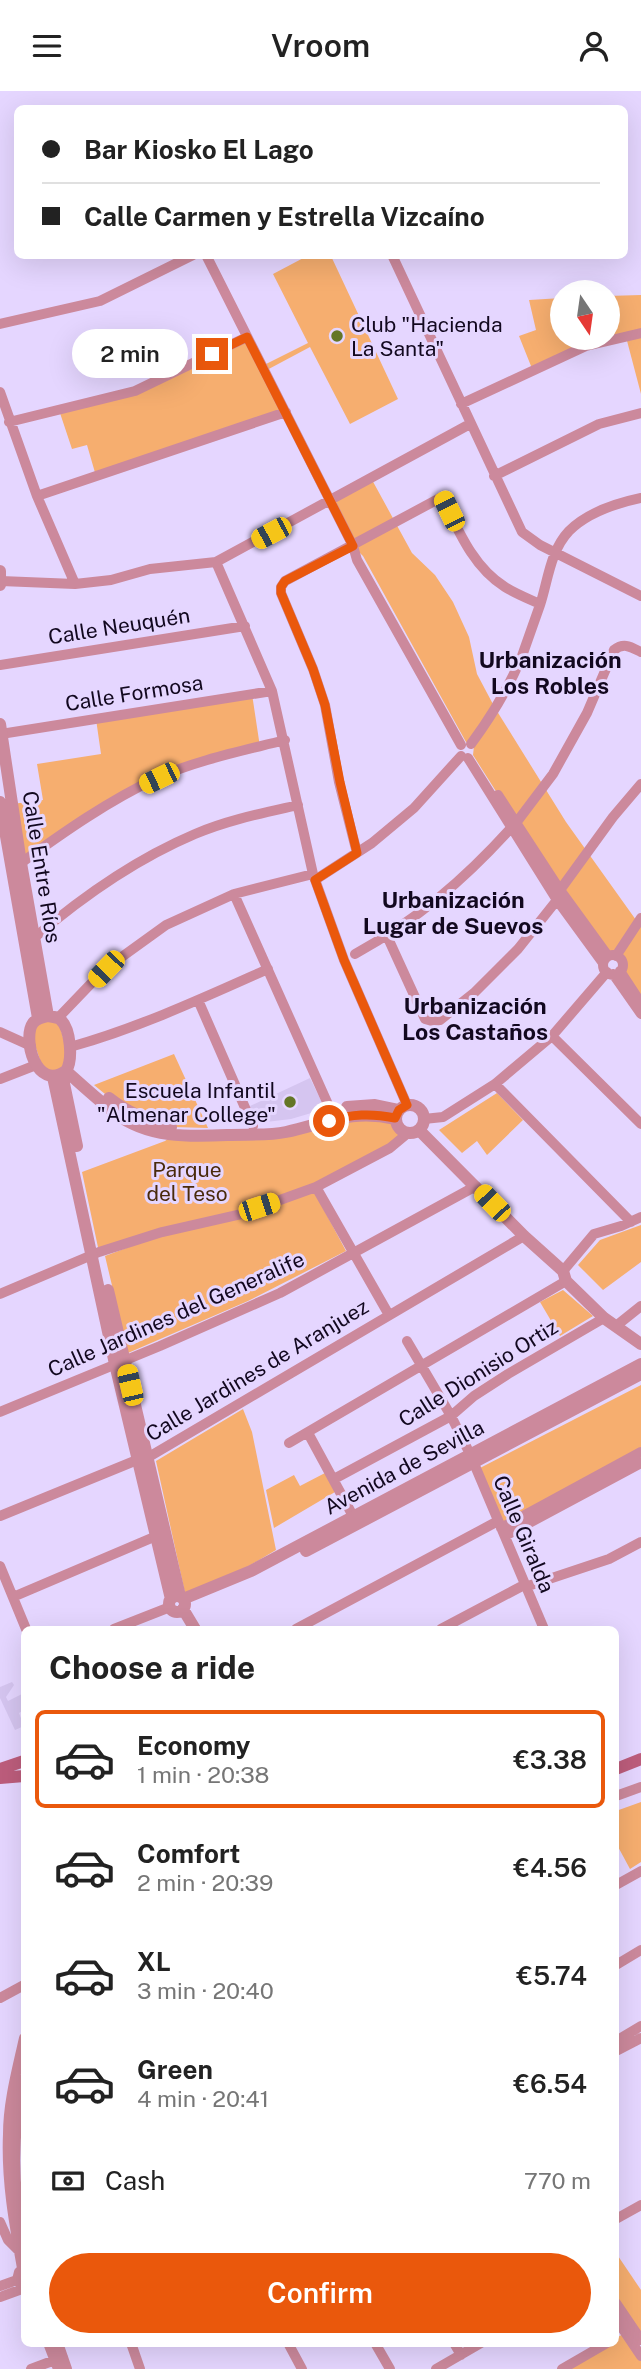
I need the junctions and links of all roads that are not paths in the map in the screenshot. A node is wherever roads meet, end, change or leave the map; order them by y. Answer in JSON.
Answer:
{"nodes":[{"id":1,"x":185,"y":259,"type":"edge"},
{"id":2,"x":208,"y":259,"type":"edge"},
{"id":3,"x":394,"y":259,"type":"edge"},
{"id":4,"x":0,"y":324,"type":"edge"},
{"id":5,"x":641,"y":333,"type":"edge"},
{"id":6,"x":247,"y":337,"type":"junction"},
{"id":7,"x":0,"y":392,"type":"edge"},
{"id":8,"x":461,"y":404,"type":"junction"},
{"id":9,"x":286,"y":412,"type":"junction"},
{"id":10,"x":641,"y":414,"type":"edge"},
{"id":11,"x":9,"y":422,"type":"junction"},
{"id":12,"x":470,"y":424,"type":"junction"},
{"id":13,"x":494,"y":475,"type":"junction"},
{"id":14,"x":37,"y":496,"type":"junction"},
{"id":15,"x":641,"y":498,"type":"edge"},
{"id":16,"x":329,"y":502,"type":"junction"},
{"id":17,"x":353,"y":546,"type":"junction"},
{"id":18,"x":556,"y":552,"type":"junction"},
{"id":19,"x":216,"y":562,"type":"junction"},
{"id":20,"x":0,"y":579,"type":"edge"},
{"id":21,"x":75,"y":584,"type":"junction"},
{"id":22,"x":641,"y":596,"type":"edge"},
{"id":23,"x":540,"y":604,"type":"junction"},
{"id":24,"x":245,"y":626,"type":"junction"},
{"id":25,"x":641,"y":652,"type":"edge"},
{"id":26,"x":0,"y":665,"type":"edge"},
{"id":27,"x":272,"y":691,"type":"junction"},
{"id":28,"x":1,"y":729,"type":"edge"},
{"id":29,"x":285,"y":740,"type":"junction"},
{"id":30,"x":467,"y":750,"type":"junction"},
{"id":31,"x":641,"y":784,"type":"edge"},
{"id":32,"x":0,"y":802,"type":"edge"},
{"id":33,"x":298,"y":804,"type":"junction"},
{"id":34,"x":514,"y":826,"type":"junction"},
{"id":35,"x":357,"y":853,"type":"junction"},
{"id":36,"x":21,"y":863,"type":"junction"},
{"id":37,"x":314,"y":877,"type":"junction"},
{"id":38,"x":234,"y":894,"type":"junction"},
{"id":39,"x":559,"y":895,"type":"junction"},
{"id":40,"x":641,"y":918,"type":"edge"},
{"id":41,"x":387,"y":936,"type":"junction"},
{"id":42,"x":34,"y":937,"type":"junction"},
{"id":43,"x":355,"y":954,"type":"dead end"},
{"id":44,"x":611,"y":965,"type":"junction"},
{"id":45,"x":268,"y":969,"type":"junction"},
{"id":46,"x":198,"y":1000,"type":"junction"},
{"id":47,"x":641,"y":1003,"type":"edge"},
{"id":48,"x":641,"y":1014,"type":"edge"},
{"id":49,"x":48,"y":1018,"type":"junction"},
{"id":50,"x":0,"y":1033,"type":"edge"},
{"id":51,"x":552,"y":1036,"type":"junction"},
{"id":52,"x":31,"y":1046,"type":"junction"},
{"id":53,"x":70,"y":1047,"type":"junction"},
{"id":54,"x":36,"y":1065,"type":"junction"},
{"id":55,"x":63,"y":1072,"type":"junction"},
{"id":56,"x":0,"y":1079,"type":"edge"},
{"id":57,"x":495,"y":1084,"type":"junction"},
{"id":58,"x":331,"y":1111,"type":"junction"},
{"id":59,"x":401,"y":1111,"type":"junction"},
{"id":60,"x":641,"y":1124,"type":"edge"},
{"id":61,"x":253,"y":1126,"type":"junction"},
{"id":62,"x":417,"y":1128,"type":"junction"},
{"id":63,"x":475,"y":1186,"type":"junction"},
{"id":64,"x":316,"y":1187,"type":"junction"},
{"id":65,"x":641,"y":1217,"type":"edge"},
{"id":66,"x":631,"y":1222,"type":"junction"},
{"id":67,"x":524,"y":1236,"type":"junction"},
{"id":68,"x":355,"y":1253,"type":"junction"},
{"id":69,"x":95,"y":1254,"type":"junction"},
{"id":70,"x":565,"y":1276,"type":"junction"},
{"id":71,"x":0,"y":1294,"type":"edge"},
{"id":72,"x":641,"y":1306,"type":"edge"},
{"id":73,"x":389,"y":1315,"type":"junction"},
{"id":74,"x":604,"y":1318,"type":"junction"},
{"id":75,"x":617,"y":1326,"type":"junction"},
{"id":76,"x":407,"y":1341,"type":"dead end"},
{"id":77,"x":641,"y":1344,"type":"edge"},
{"id":78,"x":120,"y":1362,"type":"junction"},
{"id":79,"x":641,"y":1364,"type":"edge"},
{"id":80,"x":422,"y":1366,"type":"junction"},
{"id":81,"x":641,"y":1374,"type":"edge"},
{"id":82,"x":0,"y":1412,"type":"edge"},
{"id":83,"x":451,"y":1416,"type":"junction"},
{"id":84,"x":308,"y":1433,"type":"junction"},
{"id":85,"x":289,"y":1443,"type":"dead end"},
{"id":86,"x":641,"y":1453,"type":"edge"},
{"id":87,"x":471,"y":1458,"type":"junction"},
{"id":88,"x":142,"y":1459,"type":"junction"},
{"id":89,"x":641,"y":1464,"type":"edge"},
{"id":90,"x":334,"y":1479,"type":"junction"},
{"id":91,"x":0,"y":1516,"type":"edge"},
{"id":92,"x":353,"y":1516,"type":"junction"},
{"id":93,"x":501,"y":1529,"type":"junction"},
{"id":94,"x":160,"y":1534,"type":"junction"},
{"id":95,"x":641,"y":1542,"type":"edge"},
{"id":96,"x":0,"y":1566,"type":"edge"},
{"id":97,"x":525,"y":1586,"type":"junction"},
{"id":98,"x":13,"y":1597,"type":"junction"},
{"id":99,"x":178,"y":1604,"type":"junction"},
{"id":100,"x":25,"y":1626,"type":"edge"},
{"id":101,"x":122,"y":1626,"type":"edge"},
{"id":102,"x":184,"y":1626,"type":"edge"},
{"id":103,"x":193,"y":1626,"type":"edge"},
{"id":104,"x":302,"y":1626,"type":"edge"},
{"id":105,"x":447,"y":1626,"type":"edge"},
{"id":106,"x":543,"y":1626,"type":"edge"},
{"id":107,"x":641,"y":1759,"type":"edge"},
{"id":108,"x":21,"y":1762,"type":"edge"},
{"id":109,"x":641,"y":1766,"type":"edge"},
{"id":110,"x":619,"y":1768,"type":"edge"},
{"id":111,"x":0,"y":1769,"type":"edge"},
{"id":112,"x":619,"y":1774,"type":"edge"},
{"id":113,"x":21,"y":1776,"type":"edge"},
{"id":114,"x":0,"y":1778,"type":"edge"},
{"id":115,"x":641,"y":1787,"type":"edge"},
{"id":116,"x":619,"y":1795,"type":"edge"},
{"id":117,"x":640,"y":1872,"type":"edge"},
{"id":118,"x":619,"y":1883,"type":"edge"},
{"id":119,"x":641,"y":1950,"type":"edge"},
{"id":120,"x":619,"y":1963,"type":"edge"},
{"id":121,"x":21,"y":1987,"type":"edge"},
{"id":122,"x":0,"y":1998,"type":"edge"},
{"id":123,"x":641,"y":2026,"type":"edge"},
{"id":124,"x":641,"y":2038,"type":"edge"},
{"id":125,"x":619,"y":2039,"type":"edge"},
{"id":126,"x":619,"y":2049,"type":"edge"},
{"id":127,"x":21,"y":2061,"type":"edge"},
{"id":128,"x":21,"y":2097,"type":"edge"},
{"id":129,"x":16,"y":2128,"type":"edge"},
{"id":130,"x":641,"y":2205,"type":"edge"},
{"id":131,"x":18,"y":2208,"type":"edge"},
{"id":132,"x":0,"y":2213,"type":"edge"},
{"id":133,"x":619,"y":2217,"type":"edge"},
{"id":134,"x":0,"y":2222,"type":"edge"},
{"id":135,"x":19,"y":2251,"type":"junction"},
{"id":136,"x":21,"y":2260,"type":"edge"},
{"id":137,"x":0,"y":2286,"type":"edge"},
{"id":138,"x":21,"y":2286,"type":"edge"},
{"id":139,"x":0,"y":2297,"type":"edge"},
{"id":140,"x":619,"y":2307,"type":"edge"},
{"id":141,"x":621,"y":2335,"type":"edge"},
{"id":142,"x":641,"y":2340,"type":"edge"},
{"id":143,"x":132,"y":2347,"type":"edge"},
{"id":144,"x":290,"y":2347,"type":"edge"},
{"id":145,"x":377,"y":2347,"type":"edge"},
{"id":146,"x":456,"y":2347,"type":"edge"},
{"id":147,"x":474,"y":2347,"type":"edge"},
{"id":148,"x":600,"y":2347,"type":"edge"},
{"id":149,"x":461,"y":2355,"type":"junction"},
{"id":150,"x":641,"y":2356,"type":"edge"},
{"id":151,"x":58,"y":2362,"type":"edge"},
{"id":152,"x":31,"y":2369,"type":"edge"},
{"id":153,"x":67,"y":2369,"type":"edge"},
{"id":154,"x":140,"y":2369,"type":"edge"},
{"id":155,"x":302,"y":2369,"type":"edge"},
{"id":156,"x":390,"y":2369,"type":"edge"},
{"id":157,"x":436,"y":2369,"type":"edge"},
{"id":158,"x":562,"y":2369,"type":"edge"}],
"edges":[{"from":1,"to":4,"type":"street"},
{"from":2,"to":6,"type":"street"},
{"from":3,"to":8,"type":"street"},
{"from":5,"to":8,"type":"street"},
{"from":6,"to":9,"type":"street"},
{"from":6,"to":11,"type":"street"},
{"from":7,"to":11,"type":"street"},
{"from":8,"to":12,"type":"street"},
{"from":9,"to":14,"type":"street"},
{"from":9,"to":16,"type":"street"},
{"from":10,"to":13,"type":"street"},
{"from":11,"to":14,"type":"street"},
{"from":12,"to":13,"type":"street"},
{"from":12,"to":16,"type":"street"},
{"from":13,"to":18,"type":"street"},
{"from":14,"to":21,"type":"street"},
{"from":15,"to":18,"type":"street"},
{"from":16,"to":17,"type":"street"},
{"from":16,"to":19,"type":"street"},
{"from":17,"to":23,"type":"street"},
{"from":17,"to":30,"type":"street"},
{"from":17,"to":35,"type":"street"},
{"from":18,"to":22,"type":"street"},
{"from":18,"to":23,"type":"street"},
{"from":19,"to":21,"type":"street"},
{"from":19,"to":24,"type":"street"},
{"from":20,"to":21,"type":"street"},
{"from":23,"to":30,"type":"street"},
{"from":24,"to":26,"type":"street","name":"Calle Neuquén"},
{"from":24,"to":27,"type":"street"},
{"from":25,"to":34,"type":"street"},
{"from":27,"to":28,"type":"street","name":"Calle Formosa"},
{"from":27,"to":29,"type":"street"},
{"from":28,"to":36,"type":"street","name":"Calle Entre Ríos"},
{"from":29,"to":33,"type":"street"},
{"from":29,"to":36,"type":"street"},
{"from":30,"to":34,"type":"street"},
{"from":30,"to":35,"type":"street"},
{"from":31,"to":39,"type":"street"},
{"from":32,"to":49,"type":"street","name":"Calle Entre Ríos"},
{"from":33,"to":37,"type":"street"},
{"from":33,"to":42,"type":"street"},
{"from":34,"to":39,"type":"street"},
{"from":34,"to":41,"type":"street"},
{"from":35,"to":37,"type":"street"},
{"from":36,"to":42,"type":"street","name":"Calle Entre Ríos"},
{"from":37,"to":38,"type":"street"},
{"from":37,"to":59,"type":"street"},
{"from":38,"to":45,"type":"street"},
{"from":38,"to":49,"type":"street"},
{"from":39,"to":41,"type":"street"},
{"from":39,"to":44,"type":"street"},
{"from":40,"to":44,"type":"street"},
{"from":41,"to":43,"type":"street"},
{"from":42,"to":49,"type":"street","name":"Calle Entre Ríos"},
{"from":44,"to":47,"type":"street"},
{"from":44,"to":48,"type":"street"},
{"from":44,"to":51,"type":"street"},
{"from":45,"to":46,"type":"street"},
{"from":45,"to":58,"type":"street"},
{"from":46,"to":53,"type":"street"},
{"from":46,"to":61,"type":"street"},
{"from":49,"to":52,"type":"street"},
{"from":49,"to":53,"type":"street"},
{"from":50,"to":52,"type":"street"},
{"from":51,"to":57,"type":"street"},
{"from":51,"to":60,"type":"street"},
{"from":52,"to":54,"type":"street"},
{"from":53,"to":55,"type":"street"},
{"from":54,"to":55,"type":"street"},
{"from":54,"to":56,"type":"street"},
{"from":55,"to":59,"type":"street"},
{"from":55,"to":61,"type":"street"},
{"from":55,"to":69,"type":"street"},
{"from":57,"to":62,"type":"street"},
{"from":57,"to":66,"type":"street"},
{"from":58,"to":59,"type":"street"},
{"from":58,"to":61,"type":"street"},
{"from":59,"to":62,"type":"street"},
{"from":59,"to":62,"type":"street"},
{"from":62,"to":63,"type":"street"},
{"from":62,"to":64,"type":"street"},
{"from":63,"to":67,"type":"street"},
{"from":63,"to":68,"type":"street","name":"Calle Jardines del Generalife"},
{"from":64,"to":68,"type":"street"},
{"from":64,"to":69,"type":"street"},
{"from":65,"to":66,"type":"street"},
{"from":66,"to":70,"type":"street"},
{"from":67,"to":70,"type":"street"},
{"from":67,"to":73,"type":"street","name":"Calle Jardines de Aranjuez"},
{"from":68,"to":73,"type":"street"},
{"from":68,"to":78,"type":"street","name":"Calle Jardines del Generalife"},
{"from":69,"to":71,"type":"street"},
{"from":69,"to":78,"type":"street"},
{"from":70,"to":74,"type":"street"},
{"from":70,"to":80,"type":"street"},
{"from":72,"to":75,"type":"street"},
{"from":73,"to":88,"type":"street","name":"Calle Jardines de Aranjuez"},
{"from":74,"to":75,"type":"street"},
{"from":74,"to":83,"type":"street","name":"Calle Dionisio Ortiz"},
{"from":75,"to":77,"type":"street"},
{"from":76,"to":80,"type":"street","name":"Calle Giralda"},
{"from":78,"to":82,"type":"street","name":"Calle Jardines del Generalife"},
{"from":78,"to":88,"type":"street"},
{"from":79,"to":87,"type":"street","name":"Avenida de Sevilla"},
{"from":80,"to":83,"type":"street","name":"Calle Giralda"},
{"from":80,"to":84,"type":"street"},
{"from":81,"to":87,"type":"street","name":"Avenida de Sevilla"},
{"from":83,"to":87,"type":"street","name":"Calle Giralda"},
{"from":83,"to":90,"type":"street","name":"Calle Dionisio Ortiz"},
{"from":84,"to":85,"type":"street"},
{"from":84,"to":90,"type":"street"},
{"from":86,"to":93,"type":"street"},
{"from":87,"to":92,"type":"street","name":"Avenida de Sevilla"},
{"from":87,"to":93,"type":"street","name":"Calle Giralda"},
{"from":87,"to":99,"type":"street","name":"Avenida de Sevilla"},
{"from":88,"to":91,"type":"street","name":"Calle Jardines de Aranjuez"},
{"from":88,"to":94,"type":"street"},
{"from":89,"to":93,"type":"street"},
{"from":90,"to":92,"type":"street"},
{"from":92,"to":99,"type":"street","name":"Avenida de Sevilla"},
{"from":93,"to":97,"type":"street","name":"Calle Giralda"},
{"from":93,"to":104,"type":"street"},
{"from":94,"to":98,"type":"street"},
{"from":94,"to":99,"type":"street"},
{"from":95,"to":97,"type":"street"},
{"from":96,"to":98,"type":"street"},
{"from":97,"to":105,"type":"street"},
{"from":97,"to":106,"type":"street","name":"Calle Giralda"},
{"from":98,"to":100,"type":"street"},
{"from":99,"to":101,"type":"street"},
{"from":99,"to":102,"type":"street"},
{"from":99,"to":103,"type":"street"},
{"from":107,"to":110,"type":"main road"},
{"from":108,"to":111,"type":"main road"},
{"from":109,"to":112,"type":"main road"},
{"from":113,"to":114,"type":"main road"},
{"from":115,"to":116,"type":"street"},
{"from":117,"to":118,"type":"street"},
{"from":119,"to":120,"type":"street"},
{"from":121,"to":122,"type":"street"},
{"from":123,"to":125,"type":"street"},
{"from":124,"to":126,"type":"street"},
{"from":127,"to":129,"type":"street"},
{"from":128,"to":129,"type":"street"},
{"from":129,"to":131,"type":"street"},
{"from":130,"to":133,"type":"street"},
{"from":131,"to":132,"type":"street"},
{"from":131,"to":135,"type":"street"},
{"from":134,"to":135,"type":"street"},
{"from":135,"to":136,"type":"street"},
{"from":137,"to":138,"type":"street"},
{"from":138,"to":139,"type":"street"},
{"from":140,"to":142,"type":"street"},
{"from":141,"to":150,"type":"street"},
{"from":143,"to":154,"type":"street"},
{"from":144,"to":155,"type":"street"},
{"from":145,"to":156,"type":"street"},
{"from":146,"to":149,"type":"street"},
{"from":147,"to":149,"type":"street"},
{"from":148,"to":158,"type":"street"},
{"from":149,"to":157,"type":"street"},
{"from":151,"to":152,"type":"street"},
{"from":151,"to":153,"type":"street"}]}
